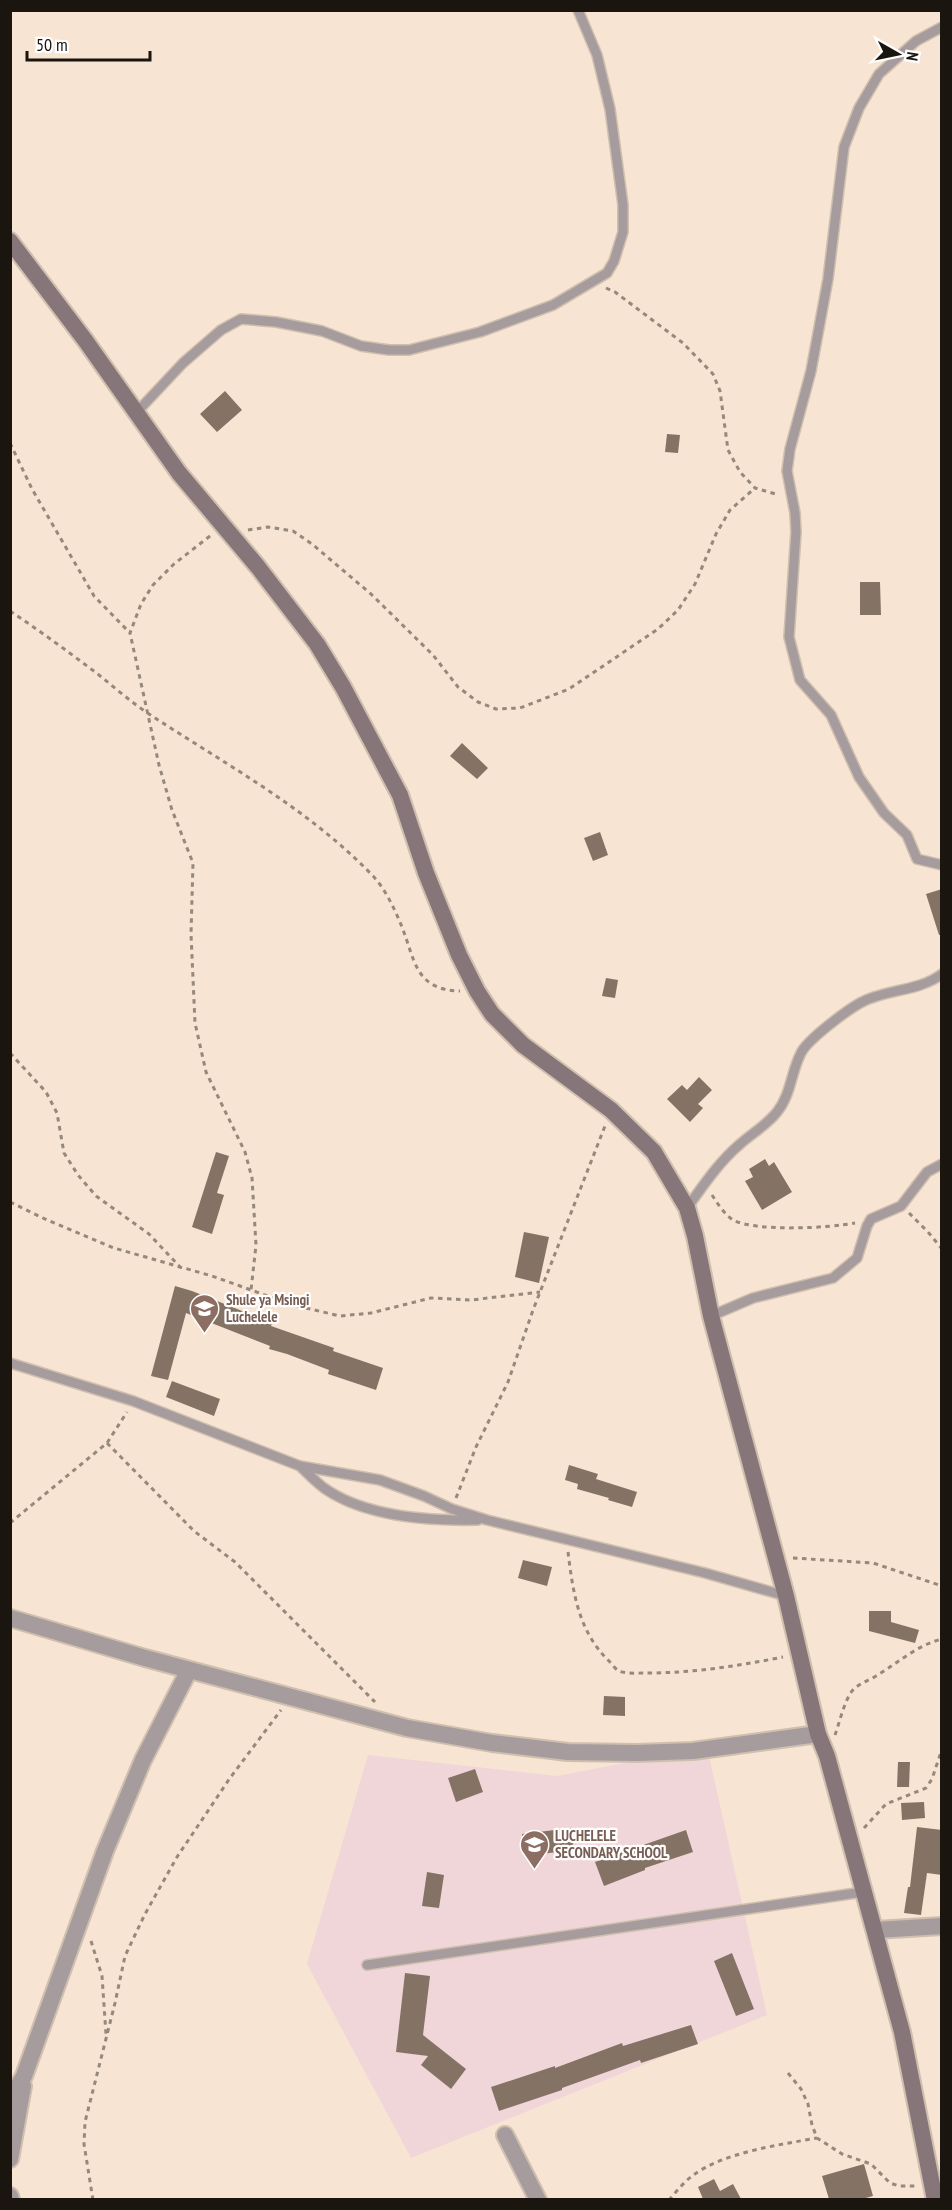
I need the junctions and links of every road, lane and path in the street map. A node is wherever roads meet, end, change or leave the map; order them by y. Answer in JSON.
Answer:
{"nodes":[{"id":1,"x":578,"y":10,"type":"edge"},
{"id":2,"x":942,"y":27,"type":"edge"},
{"id":3,"x":10,"y":241,"type":"edge"},
{"id":4,"x":593,"y":283,"type":"junction"},
{"id":5,"x":136,"y":413,"type":"junction"},
{"id":6,"x":10,"y":443,"type":"edge"},
{"id":7,"x":755,"y":488,"type":"junction"},
{"id":8,"x":793,"y":500,"type":"junction"},
{"id":9,"x":229,"y":533,"type":"junction"},
{"id":10,"x":10,"y":611,"type":"edge"},
{"id":11,"x":130,"y":633,"type":"junction"},
{"id":12,"x":146,"y":712,"type":"junction"},
{"id":13,"x":942,"y":866,"type":"edge"},
{"id":14,"x":942,"y":974,"type":"edge"},
{"id":15,"x":477,"y":991,"type":"junction"},
{"id":16,"x":10,"y":1053,"type":"edge"},
{"id":17,"x":611,"y":1110,"type":"junction"},
{"id":18,"x":942,"y":1164,"type":"edge"},
{"id":19,"x":704,"y":1184,"type":"junction"},
{"id":20,"x":10,"y":1202,"type":"edge"},
{"id":21,"x":901,"y":1206,"type":"junction"},
{"id":22,"x":687,"y":1208,"type":"junction"},
{"id":23,"x":871,"y":1219,"type":"junction"},
{"id":24,"x":942,"y":1250,"type":"edge"},
{"id":25,"x":182,"y":1269,"type":"junction"},
{"id":26,"x":251,"y":1290,"type":"junction"},
{"id":27,"x":540,"y":1292,"type":"junction"},
{"id":28,"x":711,"y":1316,"type":"junction"},
{"id":29,"x":10,"y":1363,"type":"edge"},
{"id":30,"x":133,"y":1401,"type":"junction"},
{"id":31,"x":107,"y":1443,"type":"junction"},
{"id":32,"x":300,"y":1466,"type":"junction"},
{"id":33,"x":452,"y":1509,"type":"junction"},
{"id":34,"x":487,"y":1520,"type":"junction"},
{"id":35,"x":10,"y":1523,"type":"edge"},
{"id":36,"x":566,"y":1538,"type":"junction"},
{"id":37,"x":776,"y":1558,"type":"junction"},
{"id":38,"x":942,"y":1586,"type":"edge"},
{"id":39,"x":786,"y":1596,"type":"junction"},
{"id":40,"x":10,"y":1618,"type":"edge"},
{"id":41,"x":942,"y":1639,"type":"edge"},
{"id":42,"x":799,"y":1653,"type":"junction"},
{"id":43,"x":189,"y":1670,"type":"junction"},
{"id":44,"x":291,"y":1697,"type":"junction"},
{"id":45,"x":380,"y":1706,"type":"dead end"},
{"id":46,"x":818,"y":1734,"type":"junction"},
{"id":47,"x":942,"y":1749,"type":"edge"},
{"id":48,"x":827,"y":1756,"type":"junction"},
{"id":49,"x":850,"y":1842,"type":"junction"},
{"id":50,"x":863,"y":1892,"type":"junction"},
{"id":51,"x":81,"y":1914,"type":"junction"},
{"id":52,"x":942,"y":1926,"type":"edge"},
{"id":53,"x":876,"y":1930,"type":"junction"},
{"id":54,"x":367,"y":1965,"type":"dead end"},
{"id":55,"x":107,"y":2038,"type":"junction"},
{"id":56,"x":788,"y":2073,"type":"dead end"},
{"id":57,"x":24,"y":2076,"type":"junction"},
{"id":58,"x":10,"y":2100,"type":"edge"},
{"id":59,"x":505,"y":2135,"type":"dead end"},
{"id":60,"x":817,"y":2138,"type":"junction"},
{"id":61,"x":10,"y":2159,"type":"edge"},
{"id":62,"x":933,"y":2192,"type":"edge"},
{"id":63,"x":93,"y":2199,"type":"edge"},
{"id":64,"x":538,"y":2199,"type":"edge"},
{"id":65,"x":669,"y":2199,"type":"edge"}],
"edges":[{"from":1,"to":4,"type":"lane"},
{"from":2,"to":8,"type":"lane"},
{"from":3,"to":5,"type":"main road"},
{"from":4,"to":5,"type":"lane"},
{"from":4,"to":7,"type":"path"},
{"from":5,"to":9,"type":"main road"},
{"from":6,"to":11,"type":"path"},
{"from":7,"to":8,"type":"path"},
{"from":7,"to":9,"type":"path"},
{"from":8,"to":13,"type":"lane"},
{"from":9,"to":11,"type":"path"},
{"from":9,"to":15,"type":"main road"},
{"from":10,"to":12,"type":"path"},
{"from":11,"to":12,"type":"path"},
{"from":12,"to":15,"type":"path"},
{"from":12,"to":26,"type":"path"},
{"from":14,"to":19,"type":"lane"},
{"from":15,"to":17,"type":"main road"},
{"from":16,"to":25,"type":"path"},
{"from":17,"to":22,"type":"main road"},
{"from":17,"to":27,"type":"path"},
{"from":18,"to":21,"type":"lane"},
{"from":19,"to":22,"type":"lane"},
{"from":19,"to":23,"type":"path"},
{"from":20,"to":25,"type":"path"},
{"from":21,"to":23,"type":"lane"},
{"from":21,"to":24,"type":"path"},
{"from":22,"to":28,"type":"main road"},
{"from":23,"to":28,"type":"lane"},
{"from":25,"to":26,"type":"path"},
{"from":26,"to":27,"type":"path"},
{"from":27,"to":33,"type":"path"},
{"from":28,"to":37,"type":"main road"},
{"from":29,"to":30,"type":"lane"},
{"from":30,"to":31,"type":"path"},
{"from":30,"to":32,"type":"lane"},
{"from":31,"to":35,"type":"path"},
{"from":31,"to":45,"type":"path"},
{"from":32,"to":33,"type":"lane"},
{"from":32,"to":34,"type":"lane"},
{"from":33,"to":34,"type":"lane"},
{"from":34,"to":36,"type":"lane"},
{"from":36,"to":39,"type":"lane"},
{"from":36,"to":42,"type":"path"},
{"from":37,"to":38,"type":"path"},
{"from":37,"to":39,"type":"main road"},
{"from":39,"to":42,"type":"main road"},
{"from":40,"to":43,"type":"street"},
{"from":41,"to":48,"type":"path"},
{"from":42,"to":46,"type":"main road"},
{"from":43,"to":44,"type":"street"},
{"from":43,"to":51,"type":"street"},
{"from":44,"to":46,"type":"street"},
{"from":44,"to":55,"type":"path"},
{"from":46,"to":48,"type":"main road"},
{"from":47,"to":49,"type":"path"},
{"from":48,"to":49,"type":"main road"},
{"from":49,"to":50,"type":"main road"},
{"from":50,"to":53,"type":"main road"},
{"from":50,"to":54,"type":"lane"},
{"from":51,"to":55,"type":"path"},
{"from":51,"to":57,"type":"street"},
{"from":52,"to":53,"type":"street"},
{"from":53,"to":62,"type":"main road"},
{"from":55,"to":63,"type":"path"},
{"from":56,"to":60,"type":"path"},
{"from":57,"to":58,"type":"street"},
{"from":57,"to":61,"type":"street"},
{"from":59,"to":64,"type":"street"},
{"from":60,"to":62,"type":"path"},
{"from":60,"to":65,"type":"path"}]}
